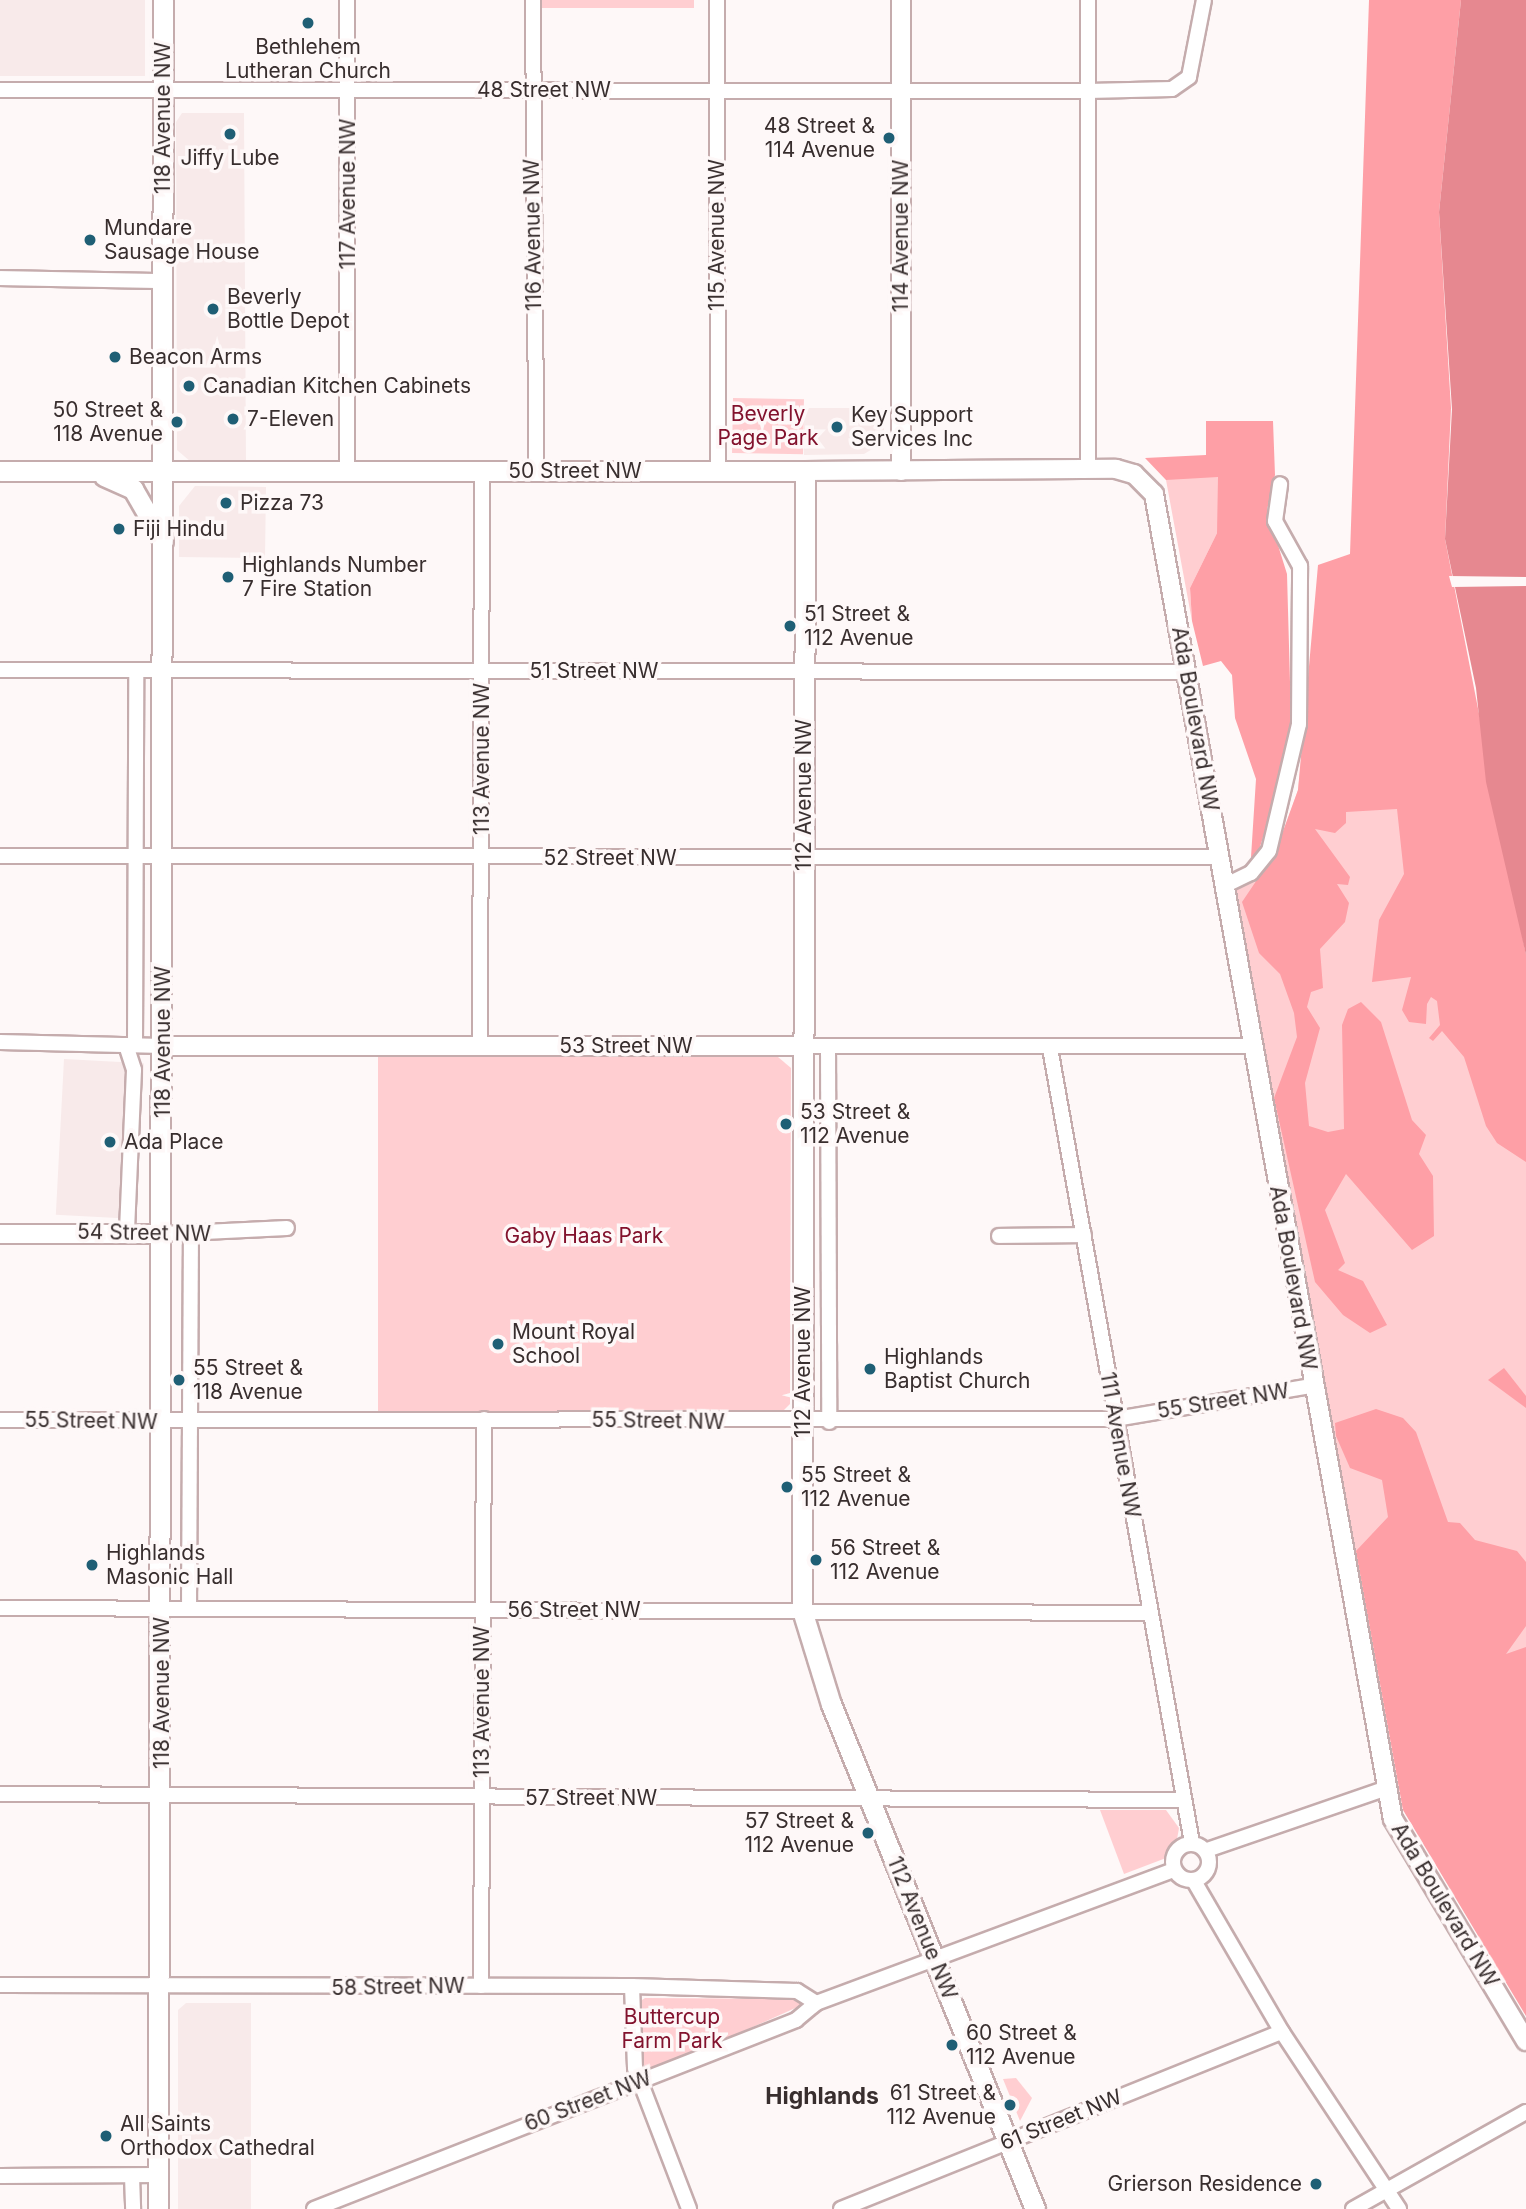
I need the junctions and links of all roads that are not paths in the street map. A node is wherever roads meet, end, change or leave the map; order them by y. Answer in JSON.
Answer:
{"nodes":[{"id":1,"x":163,"y":0,"type":"edge"},
{"id":2,"x":347,"y":0,"type":"edge"},
{"id":3,"x":533,"y":0,"type":"edge"},
{"id":4,"x":717,"y":0,"type":"edge"},
{"id":5,"x":901,"y":0,"type":"edge"},
{"id":6,"x":1088,"y":0,"type":"edge"},
{"id":7,"x":1205,"y":0,"type":"edge"},
{"id":8,"x":0,"y":90,"type":"edge"},
{"id":9,"x":163,"y":90,"type":"junction"},
{"id":10,"x":348,"y":90,"type":"junction"},
{"id":11,"x":532,"y":90,"type":"junction"},
{"id":12,"x":717,"y":91,"type":"junction"},
{"id":13,"x":901,"y":91,"type":"junction"},
{"id":14,"x":1088,"y":91,"type":"junction"},
{"id":15,"x":0,"y":278,"type":"edge"},
{"id":16,"x":163,"y":281,"type":"junction"},
{"id":17,"x":1088,"y":469,"type":"junction"},
{"id":18,"x":718,"y":470,"type":"junction"},
{"id":19,"x":0,"y":471,"type":"edge"},
{"id":20,"x":90,"y":471,"type":"junction"},
{"id":21,"x":164,"y":471,"type":"junction"},
{"id":22,"x":347,"y":471,"type":"junction"},
{"id":23,"x":482,"y":471,"type":"junction"},
{"id":24,"x":536,"y":471,"type":"junction"},
{"id":25,"x":805,"y":471,"type":"junction"},
{"id":26,"x":901,"y":471,"type":"junction"},
{"id":27,"x":1147,"y":483,"type":"joint"},
{"id":28,"x":1280,"y":484,"type":"dead end"},
{"id":29,"x":164,"y":543,"type":"junction"},
{"id":30,"x":0,"y":670,"type":"edge"},
{"id":31,"x":136,"y":671,"type":"junction"},
{"id":32,"x":164,"y":671,"type":"junction"},
{"id":33,"x":482,"y":671,"type":"junction"},
{"id":34,"x":804,"y":671,"type":"junction"},
{"id":35,"x":1188,"y":672,"type":"junction"},
{"id":36,"x":0,"y":856,"type":"edge"},
{"id":37,"x":1220,"y":857,"type":"junction"},
{"id":38,"x":804,"y":858,"type":"junction"},
{"id":39,"x":136,"y":859,"type":"junction"},
{"id":40,"x":164,"y":859,"type":"junction"},
{"id":41,"x":481,"y":859,"type":"junction"},
{"id":42,"x":1226,"y":885,"type":"junction"},
{"id":43,"x":0,"y":1042,"type":"edge"},
{"id":44,"x":131,"y":1045,"type":"junction"},
{"id":45,"x":804,"y":1045,"type":"junction"},
{"id":46,"x":1251,"y":1045,"type":"junction"},
{"id":47,"x":163,"y":1046,"type":"junction"},
{"id":48,"x":480,"y":1046,"type":"junction"},
{"id":49,"x":828,"y":1046,"type":"junction"},
{"id":50,"x":1050,"y":1048,"type":"junction"},
{"id":51,"x":287,"y":1228,"type":"dead end"},
{"id":52,"x":127,"y":1233,"type":"junction"},
{"id":53,"x":0,"y":1234,"type":"edge"},
{"id":54,"x":163,"y":1234,"type":"junction"},
{"id":55,"x":191,"y":1235,"type":"junction"},
{"id":56,"x":1084,"y":1235,"type":"junction"},
{"id":57,"x":999,"y":1236,"type":"dead end"},
{"id":58,"x":1312,"y":1386,"type":"junction"},
{"id":59,"x":484,"y":1419,"type":"junction"},
{"id":60,"x":1116,"y":1419,"type":"junction"},
{"id":61,"x":0,"y":1420,"type":"edge"},
{"id":62,"x":163,"y":1422,"type":"junction"},
{"id":63,"x":190,"y":1422,"type":"junction"},
{"id":64,"x":803,"y":1422,"type":"junction"},
{"id":65,"x":829,"y":1422,"type":"junction"},
{"id":66,"x":0,"y":1608,"type":"edge"},
{"id":67,"x":162,"y":1609,"type":"junction"},
{"id":68,"x":190,"y":1609,"type":"junction"},
{"id":69,"x":483,"y":1610,"type":"junction"},
{"id":70,"x":802,"y":1610,"type":"junction"},
{"id":71,"x":1149,"y":1613,"type":"junction"},
{"id":72,"x":1387,"y":1788,"type":"junction"},
{"id":73,"x":0,"y":1794,"type":"edge"},
{"id":74,"x":162,"y":1798,"type":"junction"},
{"id":75,"x":482,"y":1798,"type":"junction"},
{"id":76,"x":870,"y":1798,"type":"junction"},
{"id":77,"x":1182,"y":1800,"type":"junction"},
{"id":78,"x":1192,"y":1843,"type":"junction"},
{"id":79,"x":1207,"y":1850,"type":"junction"},
{"id":80,"x":1173,"y":1870,"type":"junction"},
{"id":81,"x":1194,"y":1881,"type":"junction"},
{"id":82,"x":934,"y":1960,"type":"junction"},
{"id":83,"x":0,"y":1985,"type":"edge"},
{"id":84,"x":481,"y":1986,"type":"junction"},
{"id":85,"x":632,"y":1986,"type":"junction"},
{"id":86,"x":161,"y":1988,"type":"junction"},
{"id":87,"x":816,"y":2003,"type":"junction"},
{"id":88,"x":1282,"y":2032,"type":"junction"},
{"id":89,"x":1526,"y":2041,"type":"edge"},
{"id":90,"x":639,"y":2081,"type":"junction"},
{"id":91,"x":1526,"y":2112,"type":"edge"},
{"id":92,"x":1008,"y":2141,"type":"junction"},
{"id":93,"x":158,"y":2175,"type":"junction"},
{"id":94,"x":0,"y":2176,"type":"edge"},
{"id":95,"x":132,"y":2176,"type":"junction"},
{"id":96,"x":1391,"y":2194,"type":"junction"},
{"id":97,"x":342,"y":2204,"type":"edge"},
{"id":98,"x":133,"y":2209,"type":"edge"},
{"id":99,"x":158,"y":2209,"type":"edge"},
{"id":100,"x":314,"y":2209,"type":"edge"},
{"id":101,"x":690,"y":2209,"type":"edge"},
{"id":102,"x":841,"y":2209,"type":"edge"},
{"id":103,"x":1035,"y":2209,"type":"edge"},
{"id":104,"x":1353,"y":2209,"type":"edge"},
{"id":105,"x":1399,"y":2209,"type":"edge"}],
"edges":[{"from":1,"to":9,"type":"main road","name":"118 Avenue NW"},
{"from":2,"to":10,"type":"street","name":"117 Avenue NW"},
{"from":3,"to":11,"type":"street","name":"116 Avenue NW"},
{"from":4,"to":12,"type":"street","name":"115 Avenue NW"},
{"from":5,"to":13,"type":"street","name":"114 Avenue NW"},
{"from":6,"to":14,"type":"street"},
{"from":7,"to":14,"type":"street"},
{"from":8,"to":9,"type":"street","name":"48 Street NW"},
{"from":9,"to":10,"type":"street","name":"48 Street NW"},
{"from":9,"to":16,"type":"main road","name":"118 Avenue NW"},
{"from":10,"to":11,"type":"street","name":"48 Street NW"},
{"from":10,"to":22,"type":"street","name":"117 Avenue NW"},
{"from":11,"to":12,"type":"street","name":"48 Street NW"},
{"from":11,"to":24,"type":"street","name":"116 Avenue NW"},
{"from":12,"to":13,"type":"street","name":"48 Street NW"},
{"from":12,"to":18,"type":"street","name":"115 Avenue NW"},
{"from":13,"to":14,"type":"street","name":"48 Street NW"},
{"from":13,"to":26,"type":"street","name":"114 Avenue NW"},
{"from":14,"to":17,"type":"street"},
{"from":15,"to":16,"type":"street"},
{"from":16,"to":21,"type":"main road","name":"118 Avenue NW"},
{"from":17,"to":26,"type":"street","name":"50 Street NW"},
{"from":17,"to":27,"type":"street","name":"50 Street NW"},
{"from":18,"to":24,"type":"main road","name":"50 Street NW"},
{"from":18,"to":25,"type":"main road","name":"50 Street NW"},
{"from":19,"to":20,"type":"main road","name":"50 Street NW"},
{"from":20,"to":21,"type":"main road","name":"50 Street NW"},
{"from":20,"to":29,"type":"main road"},
{"from":21,"to":22,"type":"main road","name":"50 Street NW"},
{"from":21,"to":29,"type":"main road","name":"118 Avenue NW"},
{"from":22,"to":23,"type":"main road","name":"50 Street NW"},
{"from":23,"to":24,"type":"main road","name":"50 Street NW"},
{"from":23,"to":33,"type":"street","name":"113 Avenue NW"},
{"from":25,"to":26,"type":"street","name":"50 Street NW"},
{"from":25,"to":34,"type":"main road","name":"112 Avenue NW"},
{"from":27,"to":35,"type":"street","name":"Ada Boulevard NW"},
{"from":28,"to":42,"type":"street"},
{"from":29,"to":32,"type":"main road","name":"118 Avenue NW"},
{"from":30,"to":31,"type":"street","name":"51 Street NW"},
{"from":31,"to":32,"type":"street","name":"51 Street NW"},
{"from":31,"to":39,"type":"street","name":"118 Avenue NW"},
{"from":32,"to":33,"type":"street","name":"51 Street NW"},
{"from":32,"to":40,"type":"main road","name":"118 Avenue NW"},
{"from":33,"to":34,"type":"street","name":"51 Street NW"},
{"from":33,"to":41,"type":"street","name":"113 Avenue NW"},
{"from":34,"to":35,"type":"street","name":"51 Street NW"},
{"from":34,"to":38,"type":"main road","name":"112 Avenue NW"},
{"from":35,"to":37,"type":"street","name":"Ada Boulevard NW"},
{"from":36,"to":39,"type":"street","name":"52 Street NW"},
{"from":37,"to":38,"type":"street","name":"52 Street NW"},
{"from":37,"to":42,"type":"street","name":"Ada Boulevard NW"},
{"from":38,"to":41,"type":"street","name":"52 Street NW"},
{"from":38,"to":45,"type":"main road","name":"112 Avenue NW"},
{"from":39,"to":40,"type":"street","name":"52 Street NW"},
{"from":39,"to":44,"type":"street","name":"118 Avenue NW"},
{"from":40,"to":41,"type":"street","name":"52 Street NW"},
{"from":40,"to":47,"type":"main road","name":"118 Avenue NW"},
{"from":41,"to":48,"type":"street","name":"113 Avenue NW"},
{"from":42,"to":46,"type":"street","name":"Ada Boulevard NW"},
{"from":43,"to":44,"type":"street","name":"53 Street NW"},
{"from":44,"to":47,"type":"street","name":"53 Street NW"},
{"from":44,"to":52,"type":"street","name":"118 Avenue NW"},
{"from":45,"to":48,"type":"street","name":"53 Street NW"},
{"from":45,"to":49,"type":"street","name":"53 Street NW"},
{"from":45,"to":64,"type":"main road","name":"112 Avenue NW"},
{"from":46,"to":50,"type":"street","name":"53 Street NW"},
{"from":46,"to":58,"type":"street","name":"Ada Boulevard NW"},
{"from":47,"to":48,"type":"street","name":"53 Street NW"},
{"from":47,"to":54,"type":"main road","name":"118 Avenue NW"},
{"from":49,"to":50,"type":"street","name":"53 Street NW"},
{"from":49,"to":65,"type":"street","name":"112 Avenue NW"},
{"from":50,"to":56,"type":"street","name":"111 Avenue NW"},
{"from":51,"to":55,"type":"street","name":"54 Street NW"},
{"from":52,"to":53,"type":"street","name":"54 Street NW"},
{"from":52,"to":54,"type":"street","name":"54 Street NW"},
{"from":54,"to":55,"type":"street","name":"54 Street NW"},
{"from":54,"to":62,"type":"main road","name":"118 Avenue NW"},
{"from":55,"to":63,"type":"street","name":"118 Avenue NW"},
{"from":56,"to":57,"type":"street"},
{"from":56,"to":60,"type":"street","name":"111 Avenue NW"},
{"from":58,"to":60,"type":"street","name":"55 Street NW"},
{"from":58,"to":72,"type":"street","name":"Ada Boulevard NW"},
{"from":59,"to":63,"type":"street","name":"55 Street NW"},
{"from":59,"to":64,"type":"street","name":"55 Street NW"},
{"from":59,"to":69,"type":"street","name":"113 Avenue NW"},
{"from":60,"to":65,"type":"street","name":"55 Street NW"},
{"from":60,"to":71,"type":"street","name":"111 Avenue NW"},
{"from":61,"to":62,"type":"street","name":"55 Street NW"},
{"from":62,"to":63,"type":"street","name":"55 Street NW"},
{"from":62,"to":67,"type":"main road","name":"118 Avenue NW"},
{"from":63,"to":68,"type":"street","name":"118 Avenue NW"},
{"from":64,"to":65,"type":"street","name":"55 Street NW"},
{"from":64,"to":70,"type":"main road","name":"112 Avenue NW"},
{"from":66,"to":67,"type":"street","name":"56 Street NW"},
{"from":67,"to":68,"type":"street","name":"56 Street NW"},
{"from":67,"to":74,"type":"main road","name":"118 Avenue NW"},
{"from":68,"to":69,"type":"street","name":"56 Street NW"},
{"from":69,"to":70,"type":"street","name":"56 Street NW"},
{"from":69,"to":75,"type":"street","name":"113 Avenue NW"},
{"from":70,"to":71,"type":"street","name":"56 Street NW"},
{"from":70,"to":76,"type":"main road","name":"112 Avenue NW"},
{"from":71,"to":77,"type":"street","name":"111 Avenue NW"},
{"from":72,"to":79,"type":"street"},
{"from":72,"to":89,"type":"street","name":"Ada Boulevard NW"},
{"from":73,"to":74,"type":"street","name":"57 Street NW"},
{"from":74,"to":75,"type":"street","name":"57 Street NW"},
{"from":74,"to":86,"type":"main road","name":"118 Avenue NW"},
{"from":75,"to":76,"type":"street","name":"57 Street NW"},
{"from":75,"to":84,"type":"street","name":"113 Avenue NW"},
{"from":76,"to":77,"type":"street","name":"57 Street NW"},
{"from":76,"to":82,"type":"main road","name":"112 Avenue NW"},
{"from":77,"to":78,"type":"street","name":"111 Avenue NW"},
{"from":78,"to":79,"type":"street"},
{"from":78,"to":80,"type":"street"},
{"from":79,"to":81,"type":"street"},
{"from":80,"to":81,"type":"street"},
{"from":80,"to":82,"type":"street","name":"60 Street NW"},
{"from":81,"to":88,"type":"street"},
{"from":82,"to":87,"type":"street","name":"60 Street NW"},
{"from":82,"to":92,"type":"main road","name":"112 Avenue NW"},
{"from":83,"to":86,"type":"street","name":"58 Street NW"},
{"from":84,"to":85,"type":"street","name":"58 Street NW"},
{"from":84,"to":86,"type":"street","name":"58 Street NW"},
{"from":85,"to":87,"type":"street","name":"58 Street NW"},
{"from":85,"to":90,"type":"street"},
{"from":86,"to":93,"type":"main road","name":"118 Avenue NW"},
{"from":87,"to":90,"type":"street","name":"60 Street NW"},
{"from":88,"to":92,"type":"street","name":"61 Street NW"},
{"from":88,"to":96,"type":"street"},
{"from":90,"to":97,"type":"street","name":"60 Street NW"},
{"from":90,"to":101,"type":"street"},
{"from":91,"to":96,"type":"street"},
{"from":92,"to":102,"type":"street","name":"61 Street NW"},
{"from":92,"to":103,"type":"main road","name":"112 Avenue NW"},
{"from":93,"to":95,"type":"street"},
{"from":93,"to":99,"type":"main road","name":"118 Avenue NW"},
{"from":94,"to":95,"type":"street"},
{"from":95,"to":98,"type":"street"},
{"from":96,"to":104,"type":"street"},
{"from":96,"to":105,"type":"street"},
{"from":97,"to":100,"type":"street","name":"60 Street NW"}]}
